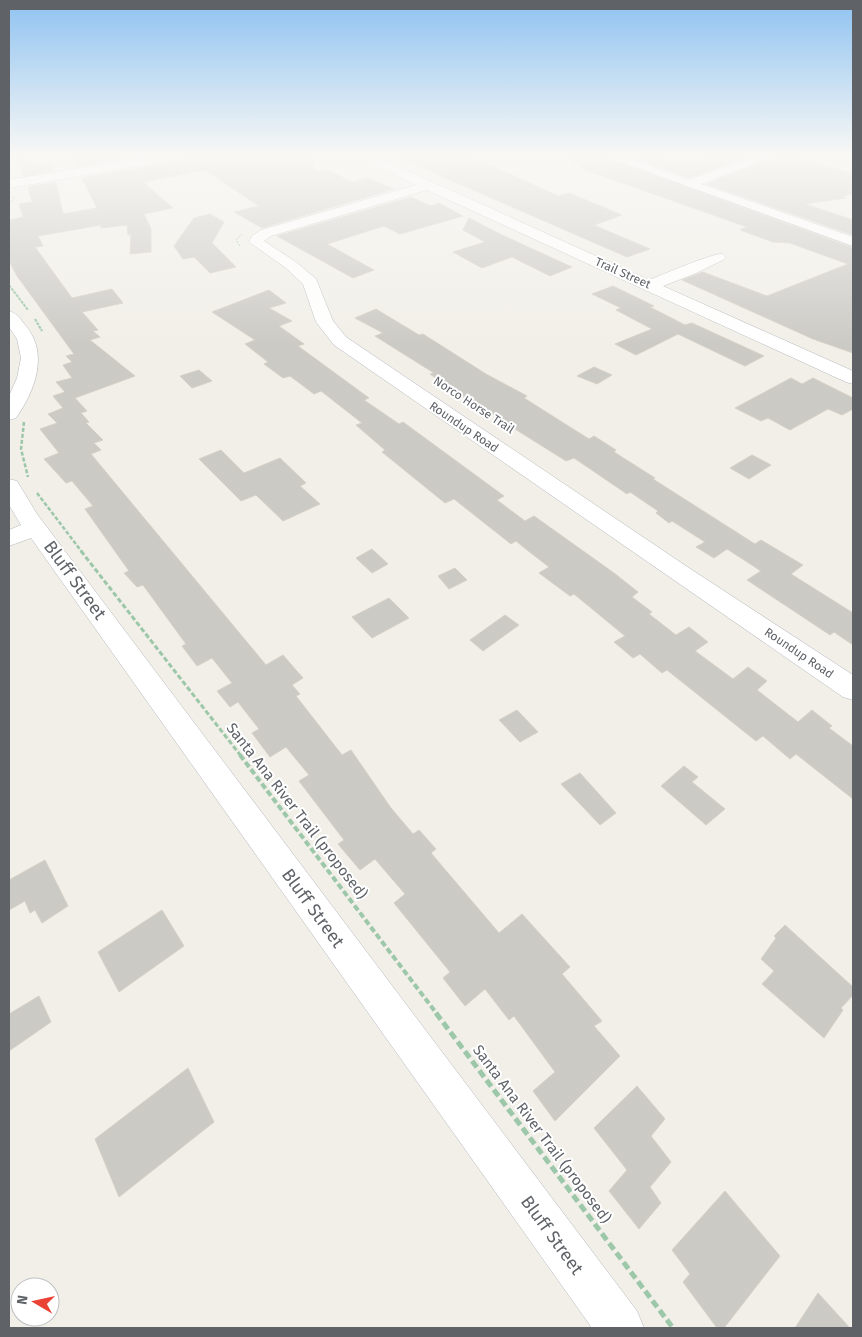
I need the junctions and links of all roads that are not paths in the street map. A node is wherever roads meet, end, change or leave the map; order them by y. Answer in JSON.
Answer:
{"nodes":[{"id":1,"x":316,"y":218,"type":"edge"},
{"id":2,"x":502,"y":218,"type":"edge"},
{"id":3,"x":786,"y":218,"type":"edge"},
{"id":4,"x":853,"y":242,"type":"edge"},
{"id":5,"x":718,"y":257,"type":"dead end"},
{"id":6,"x":649,"y":285,"type":"junction"},
{"id":7,"x":10,"y":319,"type":"edge"},
{"id":8,"x":853,"y":378,"type":"edge"},
{"id":9,"x":17,"y":416,"type":"edge"},
{"id":10,"x":24,"y":485,"type":"edge"},
{"id":11,"x":23,"y":533,"type":"edge"},
{"id":12,"x":853,"y":689,"type":"edge"},
{"id":13,"x":620,"y":1328,"type":"edge"}],
"edges":[{"from":1,"to":12,"type":"street","name":"Roundup Road"},
{"from":2,"to":6,"type":"street","name":"Trail Street"},
{"from":3,"to":4,"type":"street"},
{"from":5,"to":6,"type":"street"},
{"from":6,"to":8,"type":"street","name":"Trail Street"},
{"from":7,"to":9,"type":"street"},
{"from":10,"to":11,"type":"street","name":"Bluff Street"},
{"from":11,"to":13,"type":"street","name":"Bluff Street"}]}
